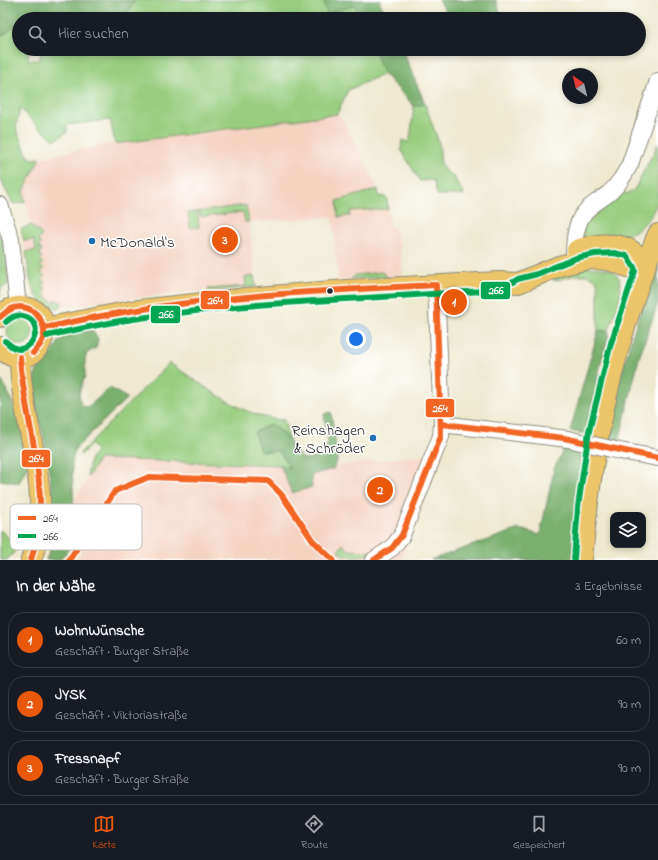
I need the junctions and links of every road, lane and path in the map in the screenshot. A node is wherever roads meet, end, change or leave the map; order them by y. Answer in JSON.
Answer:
{"nodes":[{"id":1,"x":658,"y":81,"type":"edge"},
{"id":2,"x":0,"y":205,"type":"edge"},
{"id":3,"x":658,"y":228,"type":"edge"},
{"id":4,"x":658,"y":234,"type":"edge"},
{"id":5,"x":615,"y":245,"type":"junction"},
{"id":6,"x":574,"y":256,"type":"junction"},
{"id":7,"x":643,"y":272,"type":"junction"},
{"id":8,"x":436,"y":285,"type":"junction"},
{"id":9,"x":18,"y":307,"type":"junction"},
{"id":10,"x":0,"y":316,"type":"edge"},
{"id":11,"x":44,"y":328,"type":"junction"},
{"id":12,"x":0,"y":347,"type":"edge"},
{"id":13,"x":20,"y":357,"type":"junction"},
{"id":14,"x":442,"y":424,"type":"junction"},
{"id":15,"x":658,"y":458,"type":"edge"},
{"id":16,"x":41,"y":504,"type":"edge"},
{"id":17,"x":35,"y":550,"type":"edge"},
{"id":18,"x":32,"y":560,"type":"edge"},
{"id":19,"x":374,"y":560,"type":"edge"},
{"id":20,"x":582,"y":560,"type":"edge"}],
"edges":[{"from":1,"to":6,"type":"street"},
{"from":2,"to":9,"type":"street"},
{"from":3,"to":5,"type":"main road"},
{"from":4,"to":7,"type":"main road"},
{"from":5,"to":6,"type":"main road"},
{"from":5,"to":7,"type":"main road"},
{"from":6,"to":7,"type":"main road"},
{"from":6,"to":8,"type":"main road"},
{"from":7,"to":20,"type":"main road"},
{"from":8,"to":11,"type":"main road"},
{"from":8,"to":14,"type":"street"},
{"from":9,"to":10,"type":"main road"},
{"from":9,"to":11,"type":"main road"},
{"from":11,"to":13,"type":"main road"},
{"from":12,"to":13,"type":"main road"},
{"from":13,"to":16,"type":"main road"},
{"from":14,"to":15,"type":"street","bridge":true},
{"from":14,"to":19,"type":"street"},
{"from":17,"to":18,"type":"main road"}]}
